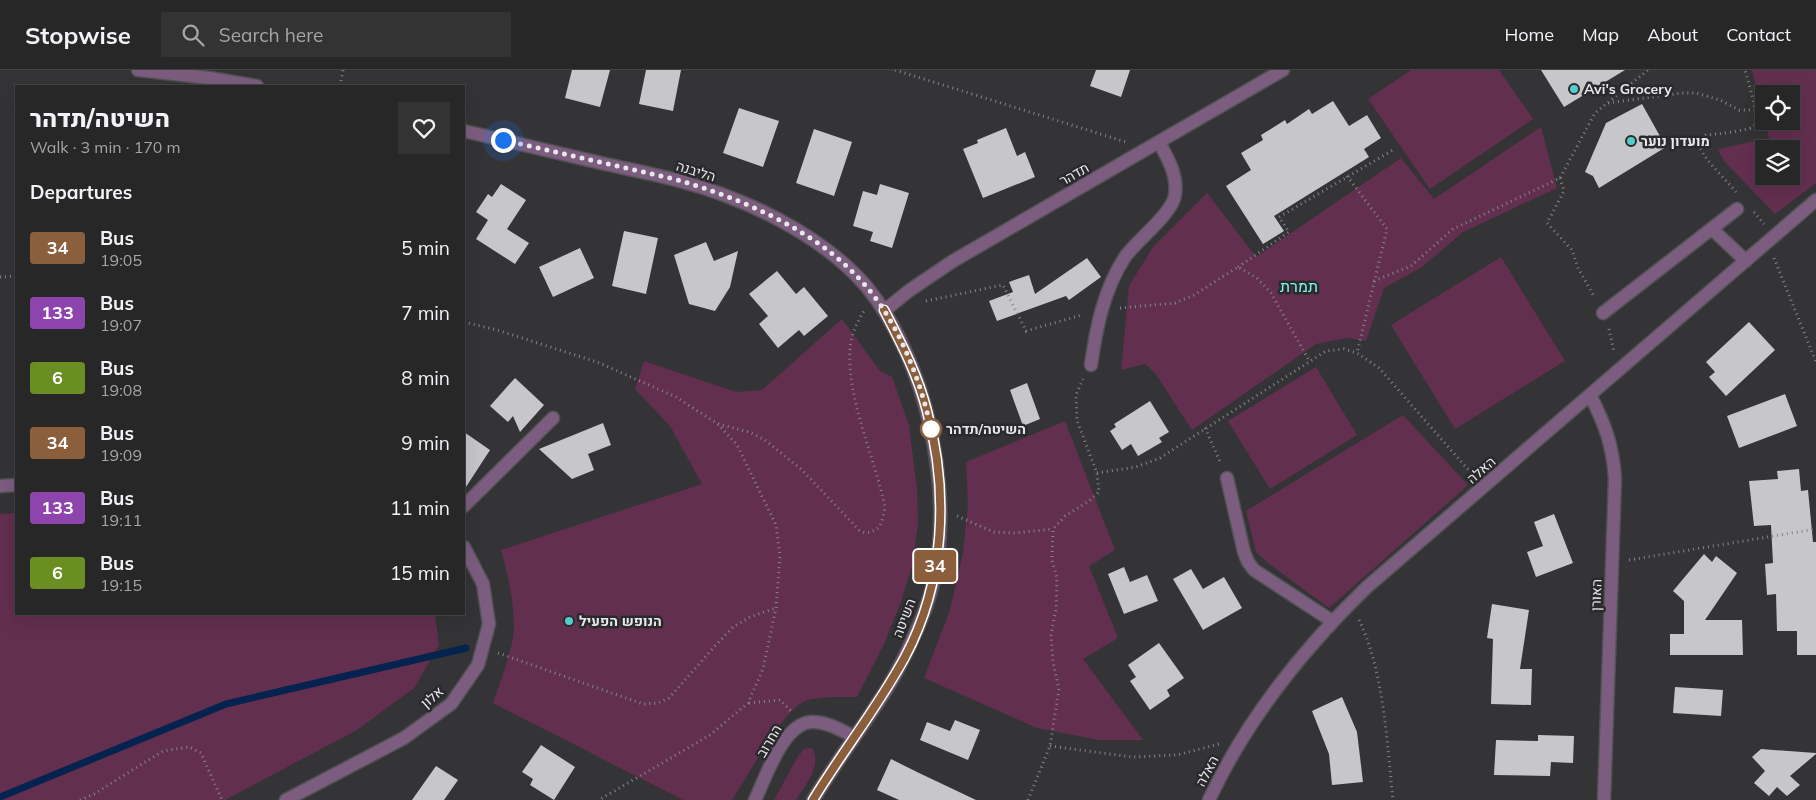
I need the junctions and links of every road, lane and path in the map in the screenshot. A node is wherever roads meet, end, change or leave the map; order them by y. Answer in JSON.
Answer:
{"nodes":[{"id":1,"x":138,"y":70,"type":"edge"},
{"id":2,"x":343,"y":70,"type":"edge"},
{"id":3,"x":895,"y":70,"type":"edge"},
{"id":4,"x":1283,"y":70,"type":"edge"},
{"id":5,"x":1648,"y":70,"type":"edge"},
{"id":6,"x":1745,"y":70,"type":"edge"},
{"id":7,"x":251,"y":85,"type":"edge"},
{"id":8,"x":340,"y":85,"type":"edge"},
{"id":9,"x":1607,"y":103,"type":"junction"},
{"id":10,"x":1755,"y":106,"type":"edge"},
{"id":11,"x":1755,"y":110,"type":"edge"},
{"id":12,"x":1755,"y":123,"type":"edge"},
{"id":13,"x":465,"y":131,"type":"edge"},
{"id":14,"x":1159,"y":142,"type":"junction"},
{"id":15,"x":1147,"y":148,"type":"junction"},
{"id":16,"x":1393,"y":150,"type":"dead end"},
{"id":17,"x":1347,"y":176,"type":"junction"},
{"id":18,"x":1560,"y":178,"type":"junction"},
{"id":19,"x":1736,"y":192,"type":"dead end"},
{"id":20,"x":1816,"y":200,"type":"edge"},
{"id":21,"x":1743,"y":208,"type":"joint"},
{"id":22,"x":1712,"y":229,"type":"junction"},
{"id":23,"x":1771,"y":239,"type":"junction"},
{"id":24,"x":1746,"y":261,"type":"junction"},
{"id":25,"x":1238,"y":267,"type":"dead end"},
{"id":26,"x":15,"y":276,"type":"edge"},
{"id":27,"x":0,"y":277,"type":"edge"},
{"id":28,"x":1374,"y":281,"type":"junction"},
{"id":29,"x":873,"y":295,"type":"junction"},
{"id":30,"x":884,"y":310,"type":"junction"},
{"id":31,"x":1603,"y":313,"type":"junction"},
{"id":32,"x":465,"y":322,"type":"edge"},
{"id":33,"x":1357,"y":353,"type":"junction"},
{"id":34,"x":1816,"y":362,"type":"edge"},
{"id":35,"x":1091,"y":365,"type":"joint"},
{"id":36,"x":1620,"y":369,"type":"junction"},
{"id":37,"x":1590,"y":395,"type":"junction"},
{"id":38,"x":553,"y":418,"type":"dead end"},
{"id":39,"x":718,"y":424,"type":"junction"},
{"id":40,"x":1206,"y":428,"type":"junction"},
{"id":41,"x":1097,"y":473,"type":"junction"},
{"id":42,"x":1227,"y":478,"type":"joint"},
{"id":43,"x":15,"y":485,"type":"edge"},
{"id":44,"x":0,"y":486,"type":"edge"},
{"id":45,"x":1484,"y":487,"type":"junction"},
{"id":46,"x":465,"y":505,"type":"edge"},
{"id":47,"x":941,"y":509,"type":"junction"},
{"id":48,"x":1816,"y":528,"type":"edge"},
{"id":49,"x":1053,"y":529,"type":"junction"},
{"id":50,"x":465,"y":549,"type":"edge"},
{"id":51,"x":1612,"y":563,"type":"junction"},
{"id":52,"x":1351,"y":603,"type":"junction"},
{"id":53,"x":776,"y":608,"type":"junction"},
{"id":54,"x":1332,"y":621,"type":"junction"},
{"id":55,"x":482,"y":648,"type":"junction"},
{"id":56,"x":748,"y":703,"type":"junction"},
{"id":57,"x":803,"y":723,"type":"junction"},
{"id":58,"x":854,"y":737,"type":"junction"},
{"id":59,"x":1242,"y":739,"type":"junction"},
{"id":60,"x":1050,"y":746,"type":"junction"},
{"id":61,"x":80,"y":800,"type":"edge"},
{"id":62,"x":222,"y":800,"type":"edge"},
{"id":63,"x":286,"y":800,"type":"edge"},
{"id":64,"x":599,"y":800,"type":"edge"},
{"id":65,"x":754,"y":800,"type":"edge"},
{"id":66,"x":813,"y":800,"type":"edge"},
{"id":67,"x":1028,"y":800,"type":"edge"},
{"id":68,"x":1209,"y":800,"type":"edge"},
{"id":69,"x":1393,"y":800,"type":"edge"},
{"id":70,"x":1604,"y":800,"type":"edge"}],
"edges":[{"from":1,"to":7,"type":"street"},
{"from":2,"to":8,"type":"path"},
{"from":3,"to":15,"type":"path"},
{"from":4,"to":14,"type":"street","name":"תדהר"},
{"from":5,"to":9,"type":"path"},
{"from":6,"to":10,"type":"path"},
{"from":9,"to":11,"type":"path"},
{"from":9,"to":18,"type":"path"},
{"from":12,"to":19,"type":"path"},
{"from":13,"to":29,"type":"street","name":"הליבנה"},
{"from":14,"to":15,"type":"street","name":"תדהר"},
{"from":14,"to":35,"type":"street"},
{"from":15,"to":30,"type":"street","name":"תדהר"},
{"from":16,"to":17,"type":"path"},
{"from":17,"to":25,"type":"path"},
{"from":17,"to":28,"type":"path"},
{"from":18,"to":28,"type":"path"},
{"from":18,"to":31,"type":"path"},
{"from":20,"to":23,"type":"street","name":"האלה"},
{"from":21,"to":22,"type":"street"},
{"from":21,"to":23,"type":"path"},
{"from":22,"to":24,"type":"street"},
{"from":22,"to":31,"type":"street"},
{"from":23,"to":24,"type":"street","name":"האלה"},
{"from":23,"to":34,"type":"path"},
{"from":24,"to":36,"type":"street","name":"האלה"},
{"from":26,"to":27,"type":"path"},
{"from":28,"to":33,"type":"path"},
{"from":29,"to":30,"type":"street","name":"הליבנה"},
{"from":29,"to":39,"type":"path"},
{"from":30,"to":47,"type":"street","name":"השיטה"},
{"from":31,"to":36,"type":"path"},
{"from":32,"to":39,"type":"path"},
{"from":33,"to":40,"type":"path"},
{"from":33,"to":45,"type":"path"},
{"from":35,"to":41,"type":"path"},
{"from":36,"to":37,"type":"street","name":"האלה"},
{"from":37,"to":45,"type":"street","name":"האלה"},
{"from":37,"to":51,"type":"street","name":"האורן"},
{"from":38,"to":46,"type":"street"},
{"from":39,"to":53,"type":"path"},
{"from":40,"to":41,"type":"path"},
{"from":40,"to":42,"type":"path"},
{"from":41,"to":49,"type":"path"},
{"from":42,"to":54,"type":"street"},
{"from":43,"to":44,"type":"street"},
{"from":45,"to":52,"type":"street","name":"האלה"},
{"from":47,"to":49,"type":"path"},
{"from":47,"to":58,"type":"street","name":"השיטה"},
{"from":48,"to":51,"type":"path"},
{"from":49,"to":60,"type":"path"},
{"from":50,"to":55,"type":"street","name":"אלון"},
{"from":51,"to":70,"type":"street","name":"האורן"},
{"from":52,"to":54,"type":"street","name":"האלה"},
{"from":52,"to":69,"type":"path"},
{"from":53,"to":55,"type":"path"},
{"from":53,"to":56,"type":"path"},
{"from":54,"to":59,"type":"street","name":"האלה"},
{"from":55,"to":63,"type":"street","name":"אלון"},
{"from":56,"to":57,"type":"path"},
{"from":56,"to":64,"type":"path"},
{"from":57,"to":58,"type":"street","name":"החרוב"},
{"from":57,"to":65,"type":"street","name":"החרוב"},
{"from":58,"to":66,"type":"street","name":"השיטה"},
{"from":59,"to":60,"type":"path"},
{"from":59,"to":68,"type":"street","name":"האלה"},
{"from":60,"to":67,"type":"path"},
{"from":61,"to":62,"type":"path"}]}
